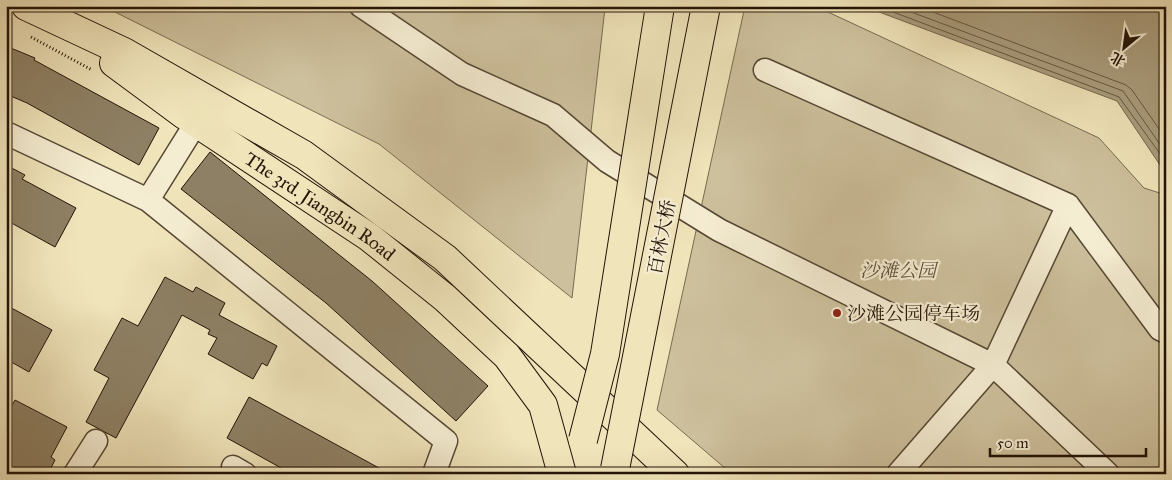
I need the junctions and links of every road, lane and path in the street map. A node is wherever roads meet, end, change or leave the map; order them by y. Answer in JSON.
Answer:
{"nodes":[{"id":1,"x":26,"y":6,"type":"edge"},
{"id":2,"x":361,"y":6,"type":"edge"},
{"id":3,"x":660,"y":6,"type":"edge"},
{"id":4,"x":706,"y":6,"type":"edge"},
{"id":5,"x":6,"y":12,"type":"edge"},
{"id":6,"x":765,"y":70,"type":"dead end"},
{"id":7,"x":196,"y":123,"type":"junction"},
{"id":8,"x":6,"y":133,"type":"edge"},
{"id":9,"x":148,"y":200,"type":"junction"},
{"id":10,"x":1068,"y":205,"type":"junction"},
{"id":11,"x":1166,"y":332,"type":"edge"},
{"id":12,"x":993,"y":365,"type":"junction"},
{"id":13,"x":96,"y":441,"type":"dead end"},
{"id":14,"x":614,"y":471,"type":"edge"},
{"id":15,"x":75,"y":474,"type":"edge"},
{"id":16,"x":434,"y":474,"type":"edge"},
{"id":17,"x":562,"y":474,"type":"edge"},
{"id":18,"x":573,"y":474,"type":"edge"},
{"id":19,"x":674,"y":474,"type":"edge"},
{"id":20,"x":898,"y":474,"type":"edge"},
{"id":21,"x":1108,"y":474,"type":"edge"}],
"edges":[{"from":1,"to":19,"type":"main road","name":"The 3rd. Jiangbin Road"},
{"from":2,"to":12,"type":"street"},
{"from":3,"to":18,"type":"main road","name":"百林大桥","bridge":true},
{"from":4,"to":14,"type":"main road","name":"百林大桥","bridge":true},
{"from":5,"to":7,"type":"main road","name":"The 3rd. Jiangbin Road"},
{"from":6,"to":10,"type":"street"},
{"from":7,"to":9,"type":"street"},
{"from":7,"to":17,"type":"main road","name":"The 3rd. Jiangbin Road"},
{"from":8,"to":9,"type":"street"},
{"from":9,"to":16,"type":"street"},
{"from":10,"to":11,"type":"street"},
{"from":10,"to":12,"type":"street"},
{"from":12,"to":20,"type":"street"},
{"from":12,"to":21,"type":"street"},
{"from":13,"to":15,"type":"street"}]}
